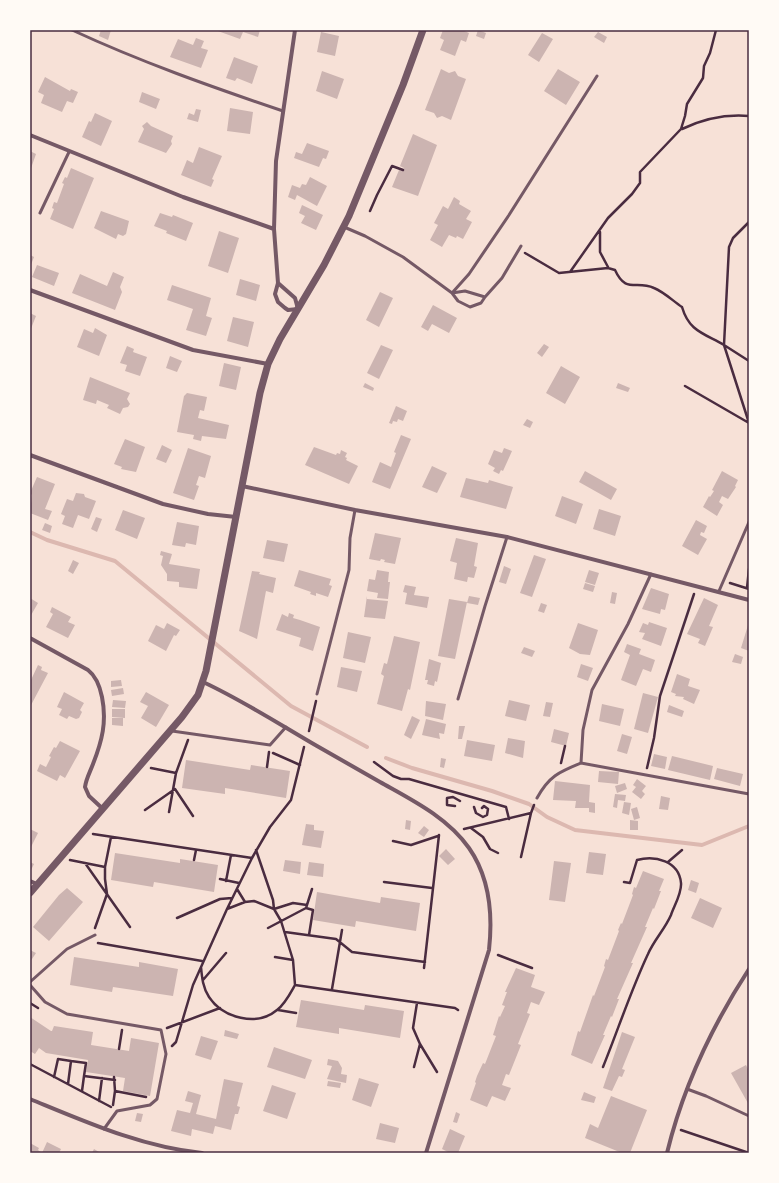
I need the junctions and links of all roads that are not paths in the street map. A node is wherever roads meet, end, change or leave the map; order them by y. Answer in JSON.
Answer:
{"nodes":[{"id":1,"x":72,"y":30,"type":"edge"},
{"id":2,"x":295,"y":30,"type":"edge"},
{"id":3,"x":423,"y":30,"type":"edge"},
{"id":4,"x":597,"y":76,"type":"dead end"},
{"id":5,"x":283,"y":111,"type":"junction"},
{"id":6,"x":30,"y":136,"type":"edge"},
{"id":7,"x":69,"y":152,"type":"junction"},
{"id":8,"x":40,"y":213,"type":"dead end"},
{"id":9,"x":344,"y":227,"type":"junction"},
{"id":10,"x":274,"y":229,"type":"junction"},
{"id":11,"x":521,"y":246,"type":"dead end"},
{"id":12,"x":278,"y":283,"type":"junction"},
{"id":13,"x":30,"y":290,"type":"edge"},
{"id":14,"x":452,"y":293,"type":"junction"},
{"id":15,"x":485,"y":297,"type":"junction"},
{"id":16,"x":298,"y":309,"type":"junction"},
{"id":17,"x":268,"y":364,"type":"junction"},
{"id":18,"x":30,"y":455,"type":"edge"},
{"id":19,"x":242,"y":486,"type":"junction"},
{"id":20,"x":355,"y":510,"type":"junction"},
{"id":21,"x":236,"y":517,"type":"junction"},
{"id":22,"x":749,"y":522,"type":"edge"},
{"id":23,"x":507,"y":537,"type":"junction"},
{"id":24,"x":651,"y":574,"type":"junction"},
{"id":25,"x":720,"y":591,"type":"junction"},
{"id":26,"x":749,"y":600,"type":"edge"},
{"id":27,"x":30,"y":638,"type":"edge"},
{"id":28,"x":203,"y":682,"type":"junction"},
{"id":29,"x":317,"y":694,"type":"road end"},
{"id":30,"x":458,"y":700,"type":"dead end"},
{"id":31,"x":286,"y":727,"type":"junction"},
{"id":32,"x":170,"y":730,"type":"junction"},
{"id":33,"x":581,"y":762,"type":"junction"},
{"id":34,"x":749,"y":794,"type":"edge"},
{"id":35,"x":537,"y":798,"type":"dead end"},
{"id":36,"x":103,"y":809,"type":"junction"},
{"id":37,"x":30,"y":881,"type":"edge"},
{"id":38,"x":37,"y":884,"type":"junction"},
{"id":39,"x":30,"y":893,"type":"edge"},
{"id":40,"x":95,"y":935,"type":"dead end"},
{"id":41,"x":749,"y":969,"type":"edge"},
{"id":42,"x":30,"y":982,"type":"edge"},
{"id":43,"x":30,"y":985,"type":"edge"},
{"id":44,"x":687,"y":1089,"type":"junction"},
{"id":45,"x":30,"y":1099,"type":"edge"},
{"id":46,"x":749,"y":1116,"type":"edge"},
{"id":47,"x":104,"y":1129,"type":"junction"},
{"id":48,"x":202,"y":1153,"type":"edge"},
{"id":49,"x":426,"y":1153,"type":"edge"},
{"id":50,"x":666,"y":1153,"type":"edge"}],
"edges":[{"from":1,"to":5,"type":"lane"},
{"from":2,"to":5,"type":"street"},
{"from":3,"to":9,"type":"street"},
{"from":4,"to":14,"type":"lane"},
{"from":5,"to":10,"type":"street"},
{"from":6,"to":7,"type":"street"},
{"from":7,"to":8,"type":"lane"},
{"from":7,"to":10,"type":"street"},
{"from":9,"to":14,"type":"lane"},
{"from":9,"to":16,"type":"street"},
{"from":10,"to":12,"type":"street"},
{"from":11,"to":15,"type":"lane"},
{"from":12,"to":16,"type":"street"},
{"from":12,"to":16,"type":"street"},
{"from":13,"to":17,"type":"street"},
{"from":14,"to":15,"type":"lane"},
{"from":14,"to":15,"type":"lane"},
{"from":16,"to":17,"type":"street"},
{"from":17,"to":19,"type":"street"},
{"from":18,"to":21,"type":"street"},
{"from":19,"to":20,"type":"street"},
{"from":19,"to":21,"type":"street"},
{"from":20,"to":23,"type":"street"},
{"from":20,"to":29,"type":"lane"},
{"from":21,"to":28,"type":"street"},
{"from":22,"to":25,"type":"lane"},
{"from":23,"to":24,"type":"street"},
{"from":23,"to":30,"type":"lane"},
{"from":24,"to":25,"type":"street"},
{"from":24,"to":33,"type":"lane"},
{"from":25,"to":26,"type":"street"},
{"from":27,"to":36,"type":"street"},
{"from":28,"to":31,"type":"street"},
{"from":28,"to":32,"type":"street"},
{"from":31,"to":32,"type":"lane"},
{"from":31,"to":49,"type":"street"},
{"from":32,"to":36,"type":"street"},
{"from":33,"to":34,"type":"lane"},
{"from":33,"to":35,"type":"lane"},
{"from":36,"to":38,"type":"street"},
{"from":37,"to":38,"type":"street"},
{"from":38,"to":39,"type":"street"},
{"from":40,"to":42,"type":"lane"},
{"from":41,"to":44,"type":"street"},
{"from":43,"to":47,"type":"lane"},
{"from":44,"to":46,"type":"lane"},
{"from":44,"to":50,"type":"street"},
{"from":45,"to":47,"type":"street"},
{"from":47,"to":48,"type":"street"}]}
